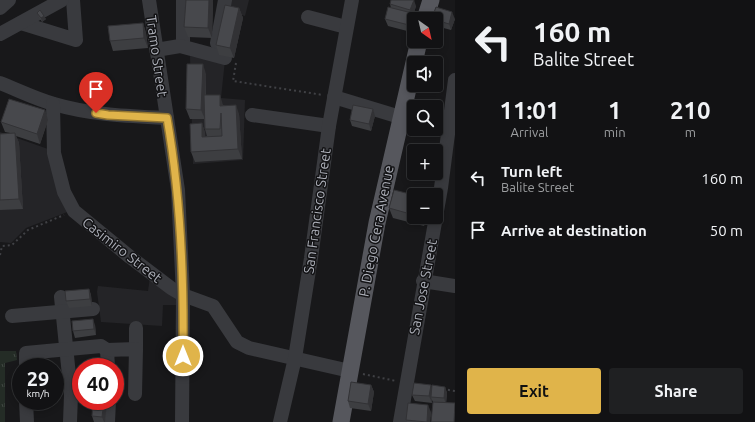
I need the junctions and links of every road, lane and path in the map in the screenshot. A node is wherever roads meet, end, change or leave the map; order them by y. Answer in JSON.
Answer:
{"nodes":[{"id":1,"x":9,"y":0,"type":"edge"},
{"id":2,"x":62,"y":0,"type":"edge"},
{"id":3,"x":73,"y":0,"type":"edge"},
{"id":4,"x":149,"y":0,"type":"edge"},
{"id":5,"x":184,"y":0,"type":"edge"},
{"id":6,"x":225,"y":0,"type":"edge"},
{"id":7,"x":352,"y":0,"type":"edge"},
{"id":8,"x":431,"y":0,"type":"edge"},
{"id":9,"x":0,"y":8,"type":"edge"},
{"id":10,"x":427,"y":12,"type":"edge"},
{"id":11,"x":308,"y":17,"type":"dead end"},
{"id":12,"x":21,"y":23,"type":"junction"},
{"id":13,"x":346,"y":27,"type":"junction"},
{"id":14,"x":0,"y":34,"type":"edge"},
{"id":15,"x":183,"y":46,"type":"junction"},
{"id":16,"x":418,"y":48,"type":"edge"},
{"id":17,"x":156,"y":50,"type":"junction"},
{"id":18,"x":220,"y":56,"type":"junction"},
{"id":19,"x":455,"y":80,"type":"edge"},
{"id":20,"x":0,"y":83,"type":"edge"},
{"id":21,"x":334,"y":97,"type":"junction"},
{"id":22,"x":410,"y":100,"type":"edge"},
{"id":23,"x":53,"y":104,"type":"junction"},
{"id":24,"x":252,"y":115,"type":"dead end"},
{"id":25,"x":167,"y":118,"type":"junction"},
{"id":26,"x":407,"y":118,"type":"edge"},
{"id":27,"x":443,"y":120,"type":"edge"},
{"id":28,"x":329,"y":126,"type":"junction"},
{"id":29,"x":442,"y":136,"type":"edge"},
{"id":30,"x":74,"y":211,"type":"junction"},
{"id":31,"x":0,"y":255,"type":"edge"},
{"id":32,"x":424,"y":281,"type":"junction"},
{"id":33,"x":455,"y":286,"type":"edge"},
{"id":34,"x":183,"y":295,"type":"junction"},
{"id":35,"x":61,"y":297,"type":"dead end"},
{"id":36,"x":93,"y":309,"type":"dead end"},
{"id":37,"x":62,"y":312,"type":"junction"},
{"id":38,"x":12,"y":316,"type":"dead end"},
{"id":39,"x":136,"y":328,"type":"dead end"},
{"id":40,"x":66,"y":349,"type":"junction"},
{"id":41,"x":136,"y":349,"type":"junction"},
{"id":42,"x":107,"y":350,"type":"junction"},
{"id":43,"x":26,"y":358,"type":"edge"},
{"id":44,"x":107,"y":358,"type":"edge"},
{"id":45,"x":295,"y":358,"type":"junction"},
{"id":46,"x":350,"y":371,"type":"junction"},
{"id":47,"x":135,"y":394,"type":"dead end"},
{"id":48,"x":26,"y":410,"type":"edge"},
{"id":49,"x":109,"y":410,"type":"edge"},
{"id":50,"x":26,"y":422,"type":"edge"},
{"id":51,"x":70,"y":422,"type":"edge"},
{"id":52,"x":108,"y":422,"type":"edge"},
{"id":53,"x":182,"y":422,"type":"edge"},
{"id":54,"x":280,"y":422,"type":"edge"},
{"id":55,"x":341,"y":422,"type":"edge"},
{"id":56,"x":400,"y":422,"type":"edge"}],
"edges":[{"from":1,"to":9,"type":"street"},
{"from":2,"to":12,"type":"street"},
{"from":3,"to":12,"type":"street"},
{"from":4,"to":17,"type":"street","name":"Tramo Street"},
{"from":5,"to":15,"type":"street"},
{"from":6,"to":18,"type":"street"},
{"from":7,"to":13,"type":"street","name":"San Francisco Street"},
{"from":8,"to":10,"type":"main road"},
{"from":11,"to":13,"type":"street"},
{"from":12,"to":14,"type":"street"},
{"from":13,"to":21,"type":"street","name":"San Francisco Street"},
{"from":15,"to":17,"type":"street"},
{"from":15,"to":18,"type":"street"},
{"from":16,"to":22,"type":"main road","name":"P. Diego Cera Avenue"},
{"from":17,"to":25,"type":"street","name":"Tramo Street"},
{"from":18,"to":21,"type":"path"},
{"from":19,"to":27,"type":"street","name":"San Jose Street"},
{"from":20,"to":23,"type":"street"},
{"from":21,"to":26,"type":"street"},
{"from":21,"to":28,"type":"street","name":"San Francisco Street"},
{"from":23,"to":25,"type":"street"},
{"from":23,"to":30,"type":"street","name":"Casimiro Street"},
{"from":24,"to":28,"type":"street"},
{"from":25,"to":34,"type":"street","name":"Tramo Street"},
{"from":26,"to":46,"type":"main road","name":"P. Diego Cera Avenue"},
{"from":28,"to":45,"type":"street","name":"San Francisco Street"},
{"from":29,"to":32,"type":"street","name":"San Jose Street"},
{"from":30,"to":31,"type":"path"},
{"from":30,"to":34,"type":"street","name":"Casimiro Street"},
{"from":32,"to":33,"type":"street"},
{"from":32,"to":56,"type":"street","name":"San Jose Street"},
{"from":34,"to":45,"type":"street","name":"Casimiro Street"},
{"from":34,"to":53,"type":"street","name":"Tramo Street"},
{"from":35,"to":37,"type":"street"},
{"from":36,"to":37,"type":"street"},
{"from":37,"to":38,"type":"street"},
{"from":37,"to":40,"type":"street"},
{"from":39,"to":41,"type":"street"},
{"from":40,"to":42,"type":"street"},
{"from":40,"to":43,"type":"street"},
{"from":40,"to":51,"type":"street"},
{"from":41,"to":42,"type":"street"},
{"from":41,"to":47,"type":"street"},
{"from":42,"to":44,"type":"street"},
{"from":45,"to":46,"type":"street","name":"Casimiro Street"},
{"from":45,"to":54,"type":"street","name":"San Francisco Street"},
{"from":46,"to":55,"type":"main road","name":"P. Diego Cera Avenue"},
{"from":48,"to":50,"type":"street"},
{"from":49,"to":52,"type":"street"}]}
